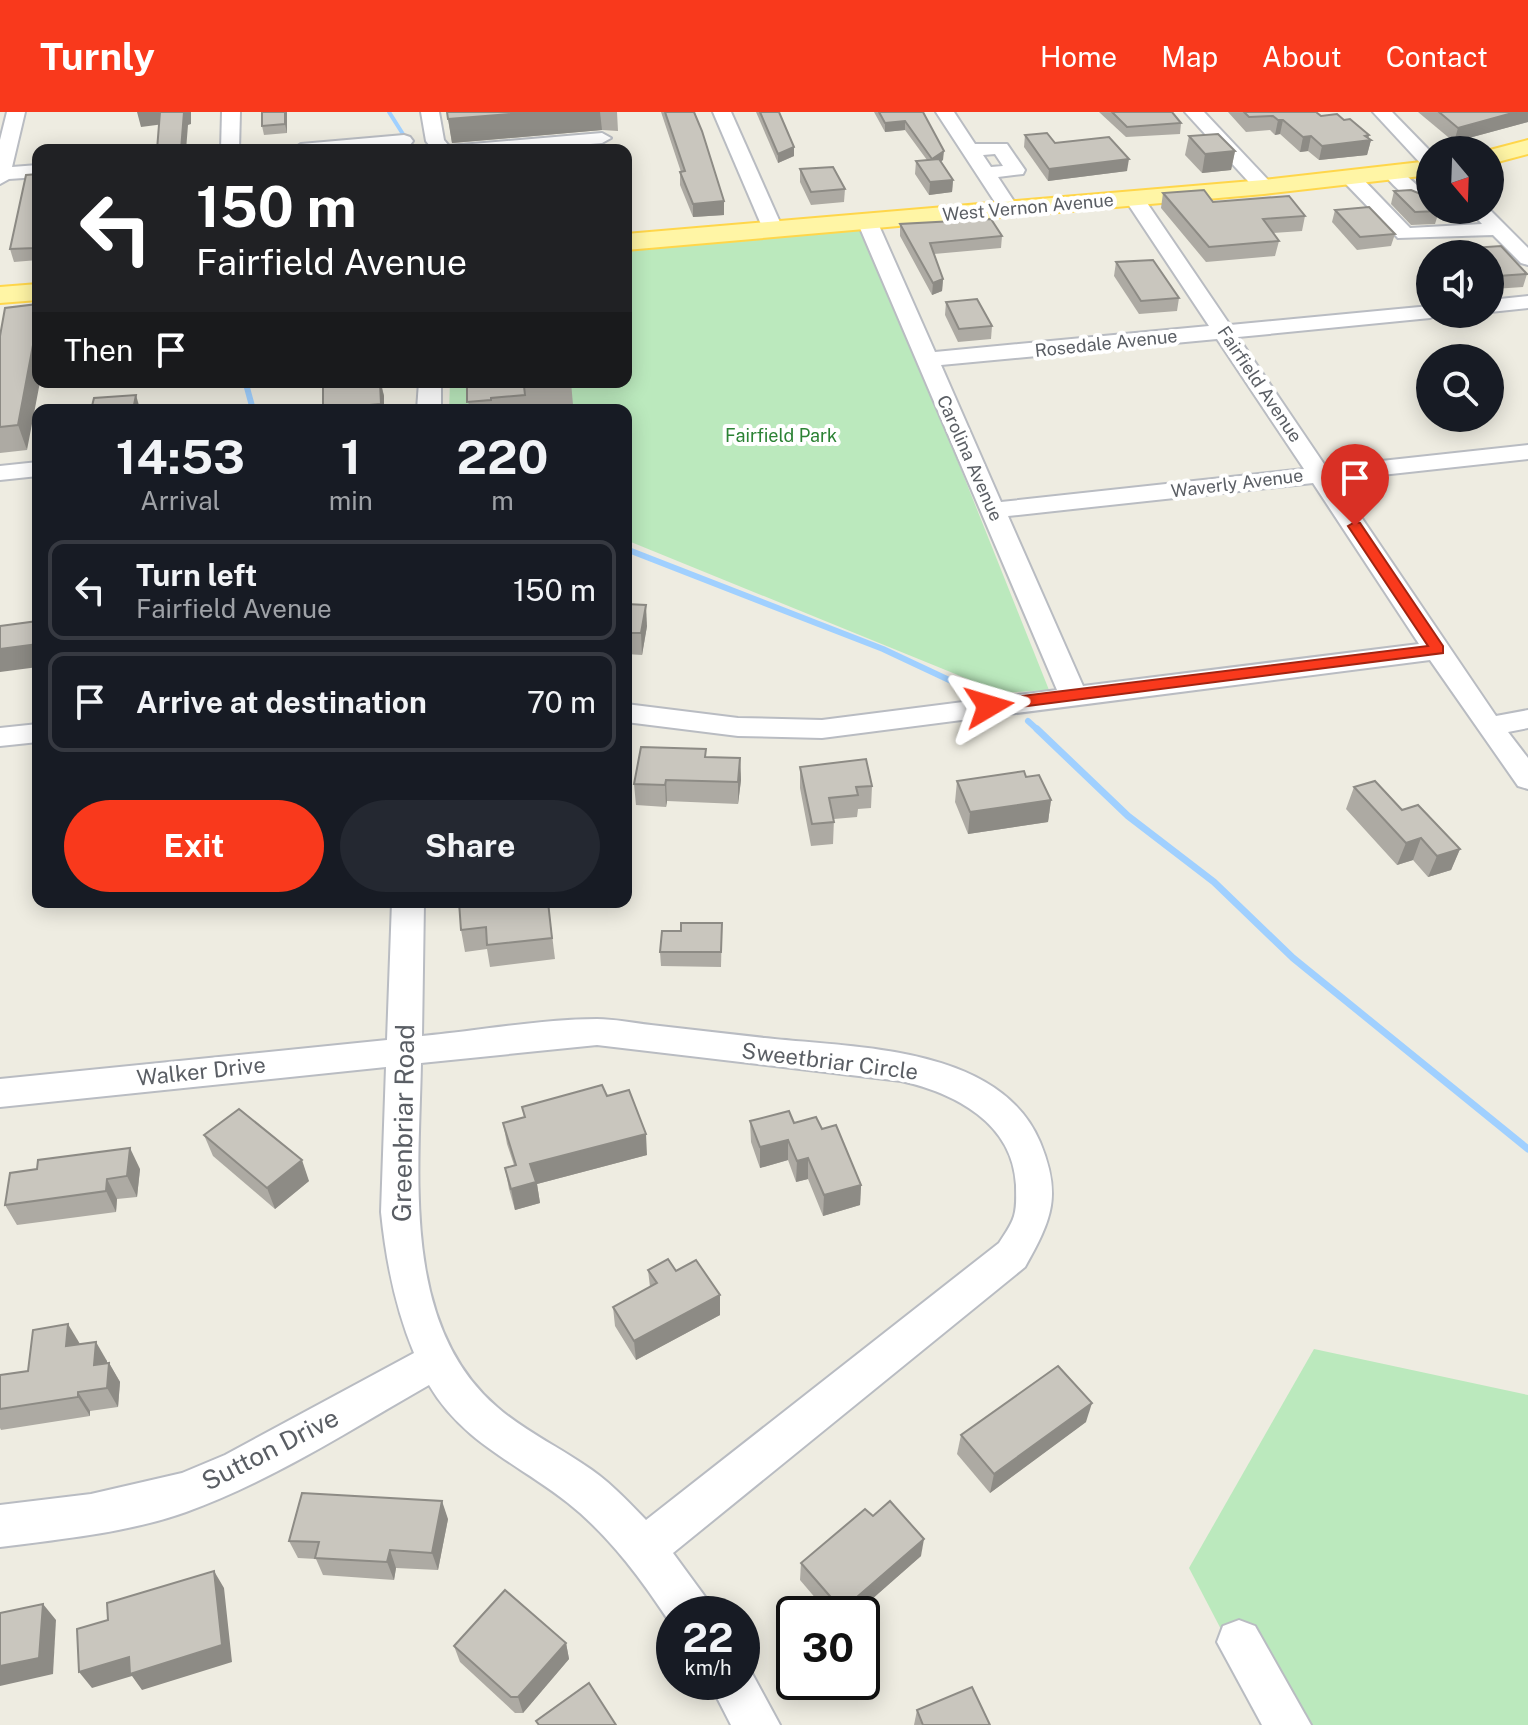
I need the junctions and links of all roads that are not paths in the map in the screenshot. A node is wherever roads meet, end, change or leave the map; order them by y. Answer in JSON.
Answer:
{"nodes":[{"id":1,"x":16,"y":112,"type":"edge"},
{"id":2,"x":231,"y":112,"type":"edge"},
{"id":3,"x":430,"y":112,"type":"edge"},
{"id":4,"x":722,"y":112,"type":"edge"},
{"id":5,"x":945,"y":112,"type":"edge"},
{"id":6,"x":1194,"y":112,"type":"edge"},
{"id":7,"x":1382,"y":112,"type":"edge"},
{"id":8,"x":602,"y":138,"type":"dead end"},
{"id":9,"x":404,"y":141,"type":"dead end"},
{"id":10,"x":230,"y":144,"type":"edge"},
{"id":11,"x":370,"y":144,"type":"edge"},
{"id":12,"x":438,"y":144,"type":"edge"},
{"id":13,"x":528,"y":144,"type":"edge"},
{"id":14,"x":1528,"y":147,"type":"edge"},
{"id":15,"x":971,"y":150,"type":"junction"},
{"id":16,"x":1416,"y":150,"type":"edge"},
{"id":17,"x":1504,"y":153,"type":"edge"},
{"id":18,"x":1416,"y":168,"type":"edge"},
{"id":19,"x":32,"y":172,"type":"edge"},
{"id":20,"x":986,"y":173,"type":"junction"},
{"id":21,"x":1393,"y":174,"type":"junction"},
{"id":22,"x":0,"y":175,"type":"edge"},
{"id":23,"x":1264,"y":187,"type":"junction"},
{"id":24,"x":1360,"y":187,"type":"junction"},
{"id":25,"x":1416,"y":194,"type":"edge"},
{"id":26,"x":1134,"y":198,"type":"junction"},
{"id":27,"x":1416,"y":204,"type":"edge"},
{"id":28,"x":1009,"y":209,"type":"junction"},
{"id":29,"x":867,"y":221,"type":"junction"},
{"id":30,"x":1418,"y":224,"type":"edge"},
{"id":31,"x":1481,"y":224,"type":"edge"},
{"id":32,"x":1493,"y":224,"type":"edge"},
{"id":33,"x":773,"y":229,"type":"junction"},
{"id":34,"x":1498,"y":229,"type":"junction"},
{"id":35,"x":632,"y":241,"type":"edge"},
{"id":36,"x":1528,"y":259,"type":"edge"},
{"id":37,"x":32,"y":292,"type":"edge"},
{"id":38,"x":0,"y":295,"type":"edge"},
{"id":39,"x":1528,"y":302,"type":"edge"},
{"id":40,"x":1504,"y":305,"type":"edge"},
{"id":41,"x":1416,"y":313,"type":"edge"},
{"id":42,"x":1225,"y":331,"type":"junction"},
{"id":43,"x":926,"y":360,"type":"junction"},
{"id":44,"x":1528,"y":452,"type":"edge"},
{"id":45,"x":32,"y":470,"type":"edge"},
{"id":46,"x":0,"y":473,"type":"edge"},
{"id":47,"x":1319,"y":473,"type":"junction"},
{"id":48,"x":993,"y":510,"type":"junction"},
{"id":49,"x":1438,"y":650,"type":"junction"},
{"id":50,"x":1073,"y":695,"type":"junction"},
{"id":51,"x":632,"y":714,"type":"edge"},
{"id":52,"x":1528,"y":719,"type":"edge"},
{"id":53,"x":1489,"y":727,"type":"junction"},
{"id":54,"x":32,"y":734,"type":"edge"},
{"id":55,"x":0,"y":737,"type":"edge"},
{"id":56,"x":1528,"y":779,"type":"edge"},
{"id":57,"x":408,"y":908,"type":"edge"},
{"id":58,"x":403,"y":1052,"type":"junction"},
{"id":59,"x":0,"y":1093,"type":"edge"},
{"id":60,"x":436,"y":1361,"type":"junction"},
{"id":61,"x":0,"y":1526,"type":"edge"},
{"id":62,"x":642,"y":1551,"type":"junction"},
{"id":63,"x":676,"y":1596,"type":"edge"},
{"id":64,"x":1239,"y":1642,"type":"dead end"},
{"id":65,"x":742,"y":1700,"type":"edge"},
{"id":66,"x":757,"y":1725,"type":"edge"},
{"id":67,"x":1288,"y":1725,"type":"edge"}],
"edges":[{"from":1,"to":22,"type":"street"},
{"from":2,"to":10,"type":"street"},
{"from":3,"to":12,"type":"street"},
{"from":4,"to":33,"type":"street"},
{"from":5,"to":15,"type":"street"},
{"from":6,"to":23,"type":"street"},
{"from":7,"to":16,"type":"street"},
{"from":8,"to":13,"type":"street"},
{"from":9,"to":11,"type":"street"},
{"from":14,"to":17,"type":"main road"},
{"from":15,"to":20,"type":"street"},
{"from":15,"to":20,"type":"street"},
{"from":18,"to":21,"type":"main road","name":"West Vernon Avenue"},
{"from":19,"to":22,"type":"street"},
{"from":20,"to":28,"type":"street"},
{"from":21,"to":24,"type":"main road","name":"West Vernon Avenue"},
{"from":21,"to":25,"type":"street"},
{"from":23,"to":24,"type":"main road","name":"West Vernon Avenue"},
{"from":23,"to":26,"type":"main road","name":"West Vernon Avenue"},
{"from":24,"to":27,"type":"street"},
{"from":24,"to":30,"type":"street"},
{"from":26,"to":28,"type":"main road","name":"West Vernon Avenue"},
{"from":26,"to":42,"type":"street","name":"Fairfield Avenue"},
{"from":28,"to":29,"type":"main road","name":"West Vernon Avenue"},
{"from":29,"to":33,"type":"main road","name":"West Vernon Avenue"},
{"from":29,"to":43,"type":"street","name":"Carolina Avenue"},
{"from":31,"to":34,"type":"street"},
{"from":32,"to":34,"type":"street"},
{"from":33,"to":35,"type":"main road","name":"West Vernon Avenue"},
{"from":34,"to":36,"type":"street"},
{"from":37,"to":38,"type":"main road"},
{"from":39,"to":40,"type":"street"},
{"from":41,"to":42,"type":"street","name":"Rosedale Avenue"},
{"from":42,"to":43,"type":"street","name":"Rosedale Avenue"},
{"from":42,"to":47,"type":"street","name":"Fairfield Avenue"},
{"from":43,"to":48,"type":"street","name":"Carolina Avenue"},
{"from":44,"to":47,"type":"street","name":"Waverly Avenue"},
{"from":45,"to":46,"type":"street"},
{"from":47,"to":48,"type":"street","name":"Waverly Avenue"},
{"from":47,"to":49,"type":"street","name":"Fairfield Avenue"},
{"from":48,"to":50,"type":"street","name":"Carolina Avenue"},
{"from":49,"to":50,"type":"street"},
{"from":49,"to":53,"type":"street","name":"Fairfield Avenue"},
{"from":50,"to":51,"type":"street"},
{"from":52,"to":53,"type":"street"},
{"from":53,"to":56,"type":"street","name":"Fairfield Avenue"},
{"from":54,"to":55,"type":"street"},
{"from":57,"to":58,"type":"street","name":"Greenbriar Road"},
{"from":58,"to":59,"type":"street","name":"Walker Drive"},
{"from":58,"to":60,"type":"street","name":"Greenbriar Road"},
{"from":58,"to":62,"type":"street","name":"Sweetbriar Circle"},
{"from":60,"to":61,"type":"street","name":"Sutton Drive"},
{"from":60,"to":62,"type":"street","name":"Greenbriar Road"},
{"from":62,"to":63,"type":"street","name":"Greenbriar Road"},
{"from":64,"to":67,"type":"street"},
{"from":65,"to":66,"type":"street"}]}
